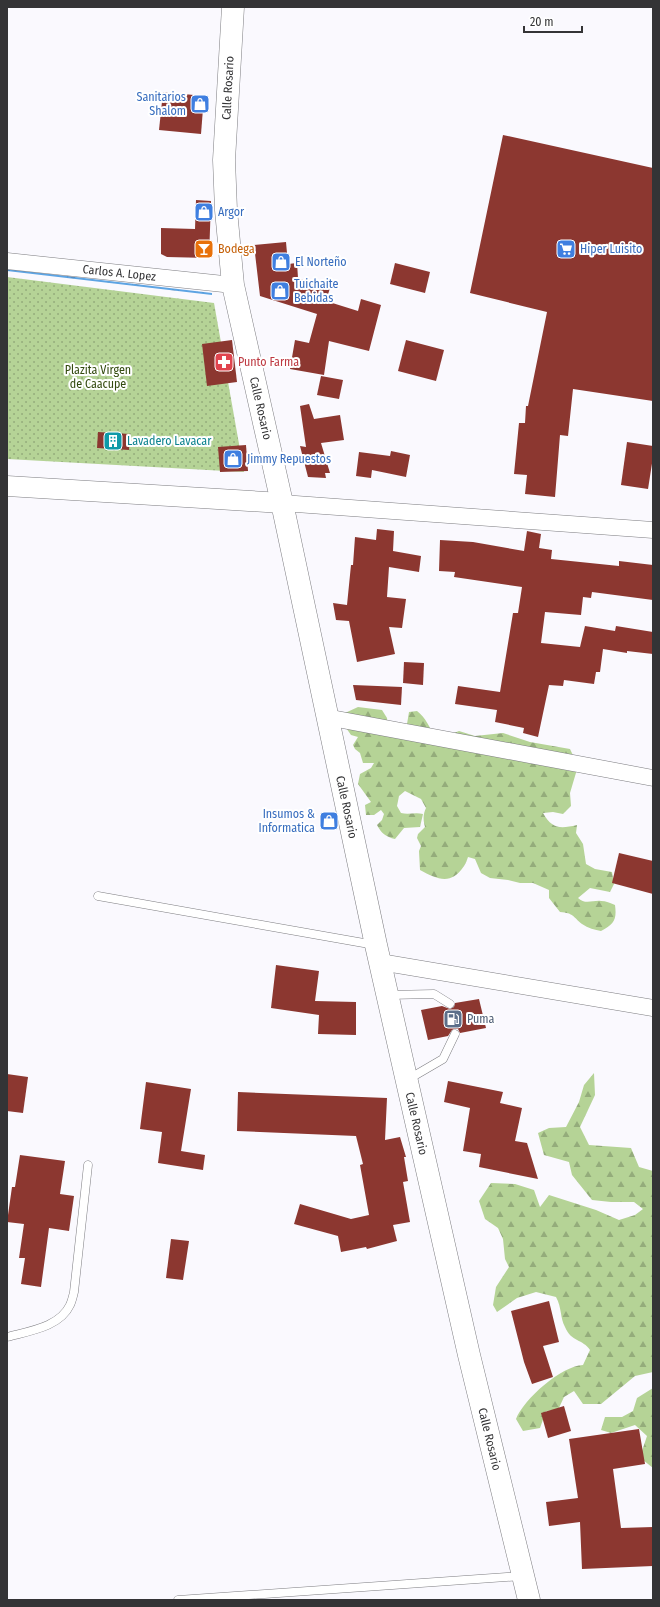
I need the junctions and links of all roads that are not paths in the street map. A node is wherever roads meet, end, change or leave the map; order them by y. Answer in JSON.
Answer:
{"nodes":[{"id":1,"x":233,"y":7,"type":"edge"},
{"id":2,"x":7,"y":261,"type":"edge"},
{"id":3,"x":232,"y":286,"type":"junction"},
{"id":4,"x":7,"y":486,"type":"edge"},
{"id":5,"x":282,"y":503,"type":"junction"},
{"id":6,"x":653,"y":530,"type":"edge"},
{"id":7,"x":326,"y":718,"type":"junction"},
{"id":8,"x":653,"y":778,"type":"edge"},
{"id":9,"x":98,"y":896,"type":"dead end"},
{"id":10,"x":378,"y":954,"type":"junction"},
{"id":11,"x":387,"y":995,"type":"junction"},
{"id":12,"x":450,"y":1004,"type":"dead end"},
{"id":13,"x":653,"y":1008,"type":"edge"},
{"id":14,"x":455,"y":1034,"type":"dead end"},
{"id":15,"x":407,"y":1080,"type":"junction"},
{"id":16,"x":88,"y":1165,"type":"dead end"},
{"id":17,"x":7,"y":1337,"type":"edge"},
{"id":18,"x":522,"y":1576,"type":"junction"},
{"id":19,"x":178,"y":1600,"type":"edge"},
{"id":20,"x":529,"y":1600,"type":"edge"}],
"edges":[{"from":1,"to":3,"type":"main road","name":"Calle Rosario"},
{"from":2,"to":3,"type":"street","name":"Carlos A. Lopez"},
{"from":3,"to":5,"type":"main road","name":"Calle Rosario"},
{"from":4,"to":5,"type":"street"},
{"from":5,"to":6,"type":"street"},
{"from":5,"to":7,"type":"main road","name":"Calle Rosario"},
{"from":7,"to":8,"type":"street"},
{"from":7,"to":10,"type":"main road","name":"Calle Rosario"},
{"from":9,"to":10,"type":"lane"},
{"from":10,"to":11,"type":"main road","name":"Calle Rosario"},
{"from":10,"to":13,"type":"street"},
{"from":11,"to":12,"type":"lane"},
{"from":11,"to":15,"type":"main road","name":"Calle Rosario"},
{"from":14,"to":15,"type":"lane"},
{"from":15,"to":18,"type":"main road","name":"Calle Rosario"},
{"from":16,"to":17,"type":"lane"},
{"from":18,"to":19,"type":"lane"},
{"from":18,"to":20,"type":"main road","name":"Calle Rosario"}]}
